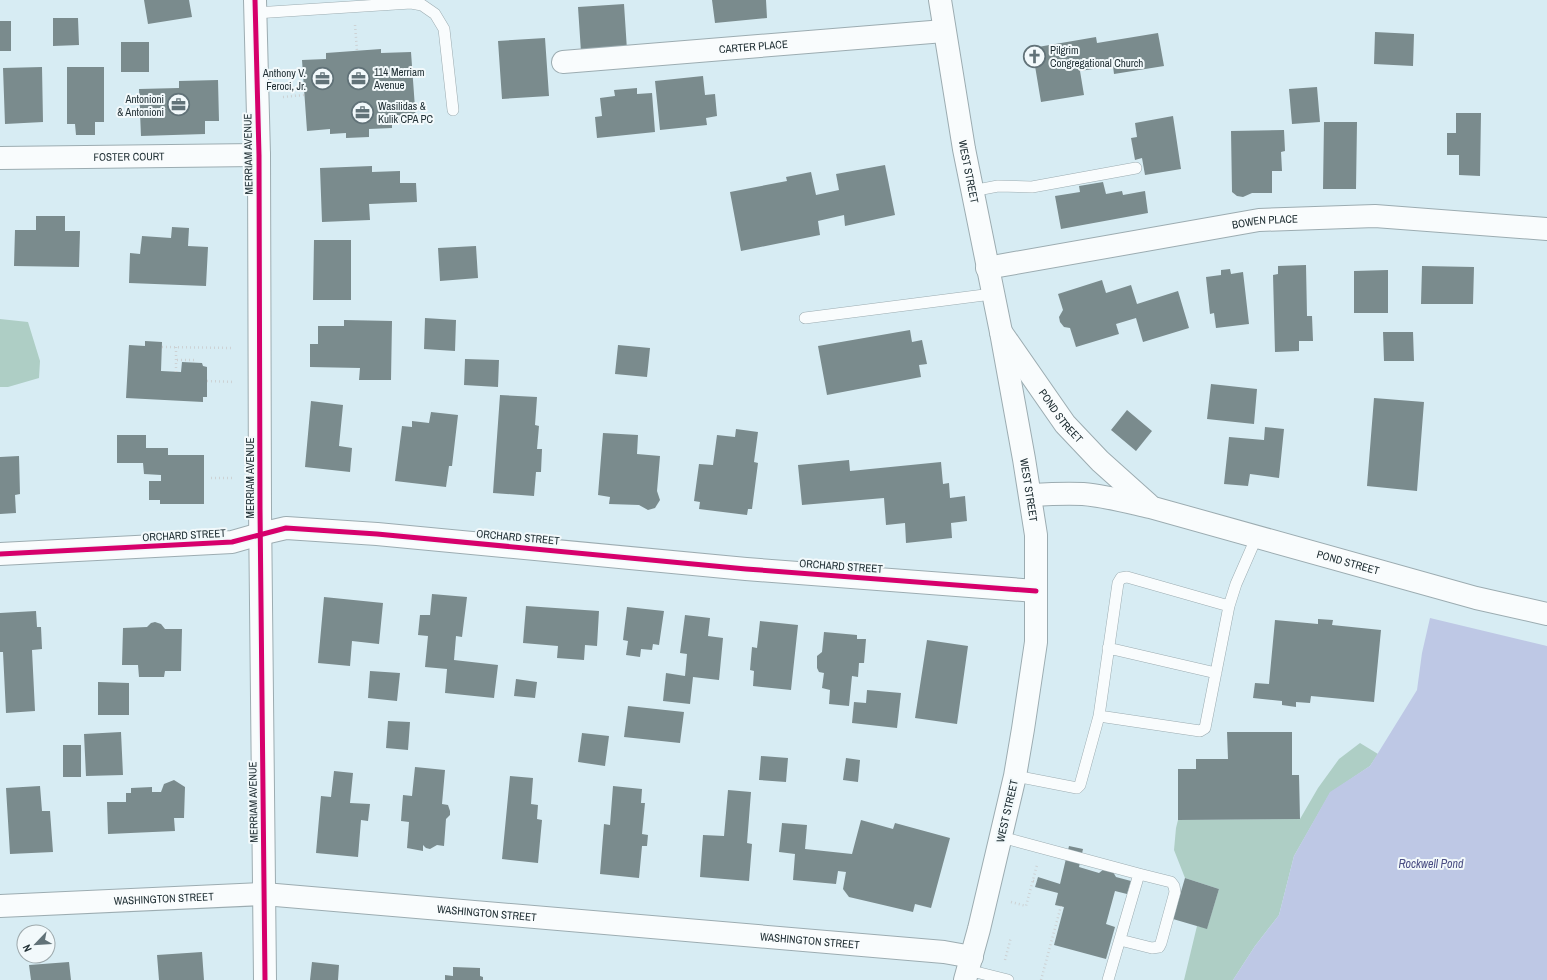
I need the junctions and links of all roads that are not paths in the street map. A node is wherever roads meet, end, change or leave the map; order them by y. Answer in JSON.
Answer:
{"nodes":[{"id":1,"x":940,"y":0,"type":"edge"},
{"id":2,"x":255,"y":7,"type":"edge"},
{"id":3,"x":944,"y":31,"type":"junction"},
{"id":4,"x":563,"y":62,"type":"dead end"},
{"id":5,"x":453,"y":110,"type":"dead end"},
{"id":6,"x":259,"y":155,"type":"junction"},
{"id":7,"x":0,"y":158,"type":"edge"},
{"id":8,"x":1136,"y":168,"type":"dead end"},
{"id":9,"x":972,"y":191,"type":"junction"},
{"id":10,"x":1547,"y":229,"type":"edge"},
{"id":11,"x":987,"y":268,"type":"junction"},
{"id":12,"x":992,"y":294,"type":"junction"},
{"id":13,"x":804,"y":318,"type":"dead end"},
{"id":14,"x":1001,"y":332,"type":"junction"},
{"id":15,"x":1030,"y":495,"type":"junction"},
{"id":16,"x":1150,"y":507,"type":"junction"},
{"id":17,"x":260,"y":534,"type":"junction"},
{"id":18,"x":1257,"y":536,"type":"junction"},
{"id":19,"x":0,"y":554,"type":"edge"},
{"id":20,"x":1036,"y":591,"type":"junction"},
{"id":21,"x":1229,"y":606,"type":"junction"},
{"id":22,"x":1547,"y":614,"type":"edge"},
{"id":23,"x":1108,"y":648,"type":"junction"},
{"id":24,"x":1216,"y":673,"type":"junction"},
{"id":25,"x":1099,"y":716,"type":"junction"},
{"id":26,"x":1015,"y":776,"type":"junction"},
{"id":27,"x":1001,"y":836,"type":"junction"},
{"id":28,"x":1138,"y":874,"type":"junction"},
{"id":29,"x":264,"y":894,"type":"junction"},
{"id":30,"x":0,"y":906,"type":"edge"},
{"id":31,"x":1120,"y":940,"type":"junction"},
{"id":32,"x":968,"y":969,"type":"edge"},
{"id":33,"x":265,"y":980,"type":"edge"},
{"id":34,"x":1008,"y":980,"type":"edge"},
{"id":35,"x":1108,"y":980,"type":"edge"}],
"edges":[{"from":1,"to":3,"type":"street","name":"WEST STREET"},
{"from":2,"to":5,"type":"lane"},
{"from":2,"to":6,"type":"street","name":"MERRIAM AVENUE"},
{"from":3,"to":4,"type":"street","name":"CARTER PLACE"},
{"from":3,"to":9,"type":"street","name":"WEST STREET"},
{"from":6,"to":7,"type":"street","name":"FOSTER COURT"},
{"from":6,"to":17,"type":"street","name":"MERRIAM AVENUE"},
{"from":8,"to":9,"type":"lane"},
{"from":9,"to":11,"type":"street","name":"WEST STREET"},
{"from":10,"to":11,"type":"street","name":"BOWEN PLACE"},
{"from":11,"to":12,"type":"street","name":"WEST STREET"},
{"from":12,"to":13,"type":"lane"},
{"from":12,"to":14,"type":"street","name":"WEST STREET"},
{"from":14,"to":15,"type":"street","name":"WEST STREET"},
{"from":14,"to":16,"type":"street","name":"POND STREET"},
{"from":15,"to":16,"type":"street","name":"POND STREET"},
{"from":15,"to":20,"type":"street","name":"WEST STREET"},
{"from":16,"to":18,"type":"street","name":"POND STREET"},
{"from":17,"to":19,"type":"street","name":"ORCHARD STREET"},
{"from":17,"to":20,"type":"street","name":"ORCHARD STREET"},
{"from":17,"to":29,"type":"street","name":"MERRIAM AVENUE"},
{"from":18,"to":21,"type":"lane"},
{"from":18,"to":22,"type":"street","name":"POND STREET"},
{"from":20,"to":26,"type":"street","name":"WEST STREET"},
{"from":21,"to":23,"type":"lane"},
{"from":21,"to":24,"type":"lane"},
{"from":23,"to":24,"type":"lane"},
{"from":23,"to":25,"type":"lane"},
{"from":24,"to":25,"type":"lane"},
{"from":25,"to":26,"type":"lane"},
{"from":26,"to":27,"type":"street","name":"WEST STREET"},
{"from":27,"to":28,"type":"lane"},
{"from":27,"to":32,"type":"street","name":"WEST STREET"},
{"from":28,"to":31,"type":"lane"},
{"from":28,"to":31,"type":"lane"},
{"from":29,"to":30,"type":"street","name":"WASHINGTON STREET"},
{"from":29,"to":32,"type":"street","name":"WASHINGTON STREET"},
{"from":29,"to":33,"type":"street","name":"MERRIAM AVENUE"},
{"from":31,"to":35,"type":"lane"},
{"from":32,"to":34,"type":"lane"}]}
